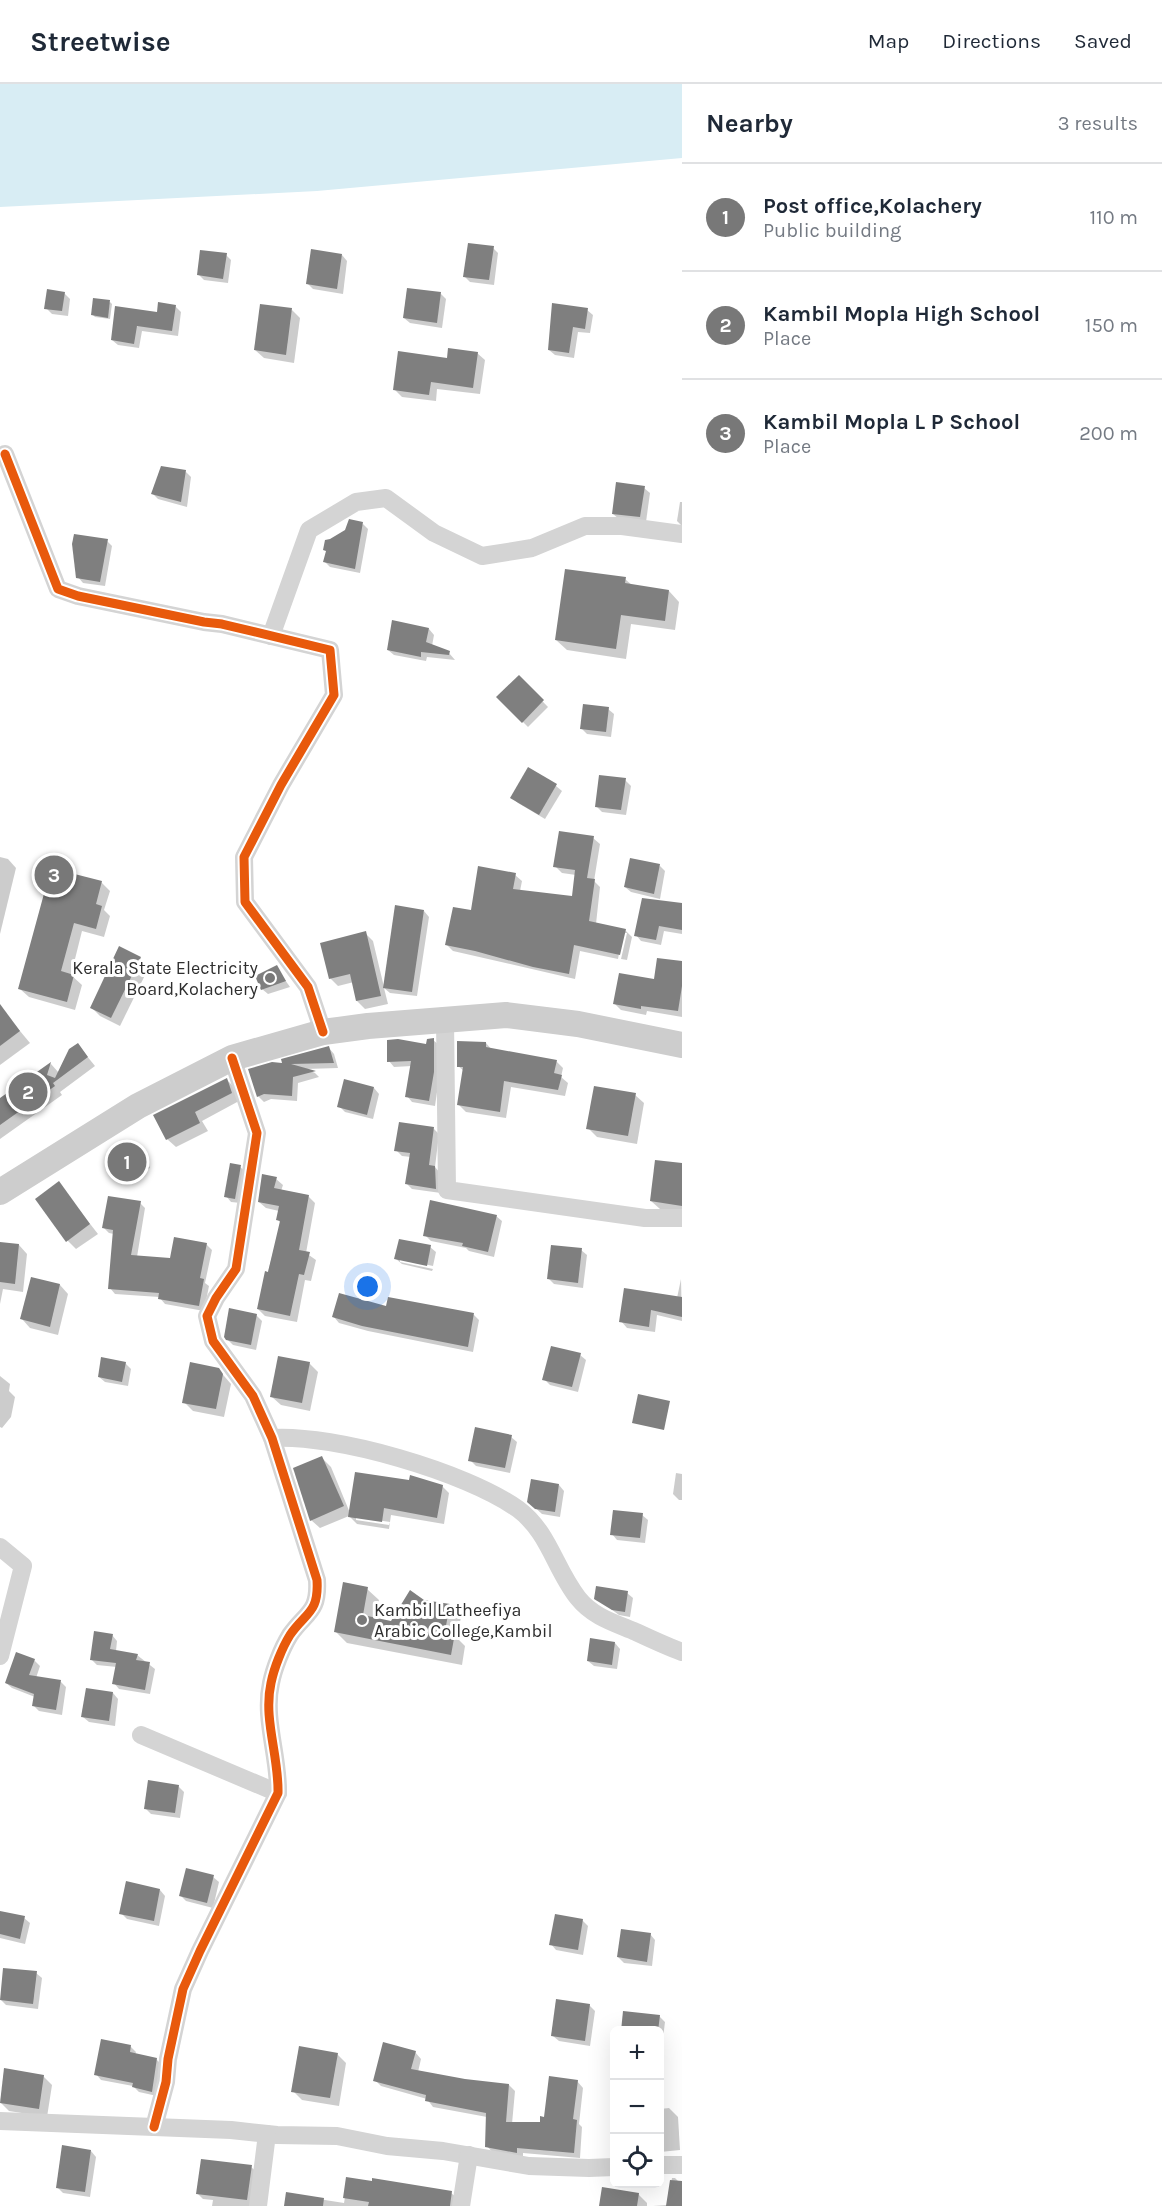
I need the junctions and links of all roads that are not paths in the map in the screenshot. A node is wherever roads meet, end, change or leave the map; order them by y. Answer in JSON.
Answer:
{"nodes":[{"id":1,"x":5,"y":454,"type":"dead end"},
{"id":2,"x":682,"y":534,"type":"edge"},
{"id":3,"x":271,"y":636,"type":"junction"},
{"id":4,"x":445,"y":1019,"type":"junction"},
{"id":5,"x":323,"y":1032,"type":"junction"},
{"id":6,"x":682,"y":1045,"type":"edge"},
{"id":7,"x":232,"y":1058,"type":"junction"},
{"id":8,"x":0,"y":1192,"type":"edge"},
{"id":9,"x":682,"y":1218,"type":"edge"},
{"id":10,"x":272,"y":1438,"type":"junction"},
{"id":11,"x":0,"y":1547,"type":"edge"},
{"id":12,"x":682,"y":1652,"type":"edge"},
{"id":13,"x":0,"y":1656,"type":"edge"},
{"id":14,"x":141,"y":1735,"type":"dead end"},
{"id":15,"x":278,"y":1793,"type":"junction"},
{"id":16,"x":0,"y":2121,"type":"edge"},
{"id":17,"x":154,"y":2127,"type":"junction"},
{"id":18,"x":267,"y":2134,"type":"junction"},
{"id":19,"x":469,"y":2155,"type":"junction"},
{"id":20,"x":664,"y":2165,"type":"edge"},
{"id":21,"x":682,"y":2165,"type":"edge"},
{"id":22,"x":610,"y":2167,"type":"edge"},
{"id":23,"x":258,"y":2206,"type":"edge"},
{"id":24,"x":461,"y":2206,"type":"edge"}],
"edges":[{"from":1,"to":3,"type":"street"},
{"from":2,"to":3,"type":"street"},
{"from":3,"to":5,"type":"street"},
{"from":4,"to":5,"type":"main road"},
{"from":4,"to":6,"type":"main road"},
{"from":4,"to":9,"type":"street"},
{"from":5,"to":7,"type":"main road"},
{"from":7,"to":8,"type":"main road"},
{"from":7,"to":10,"type":"street"},
{"from":10,"to":12,"type":"street"},
{"from":10,"to":15,"type":"street"},
{"from":11,"to":13,"type":"street"},
{"from":14,"to":15,"type":"street"},
{"from":15,"to":17,"type":"street"},
{"from":16,"to":17,"type":"street"},
{"from":17,"to":18,"type":"street"},
{"from":18,"to":19,"type":"street"},
{"from":18,"to":23,"type":"street"},
{"from":19,"to":22,"type":"street"},
{"from":19,"to":24,"type":"street"},
{"from":20,"to":21,"type":"street"}]}
